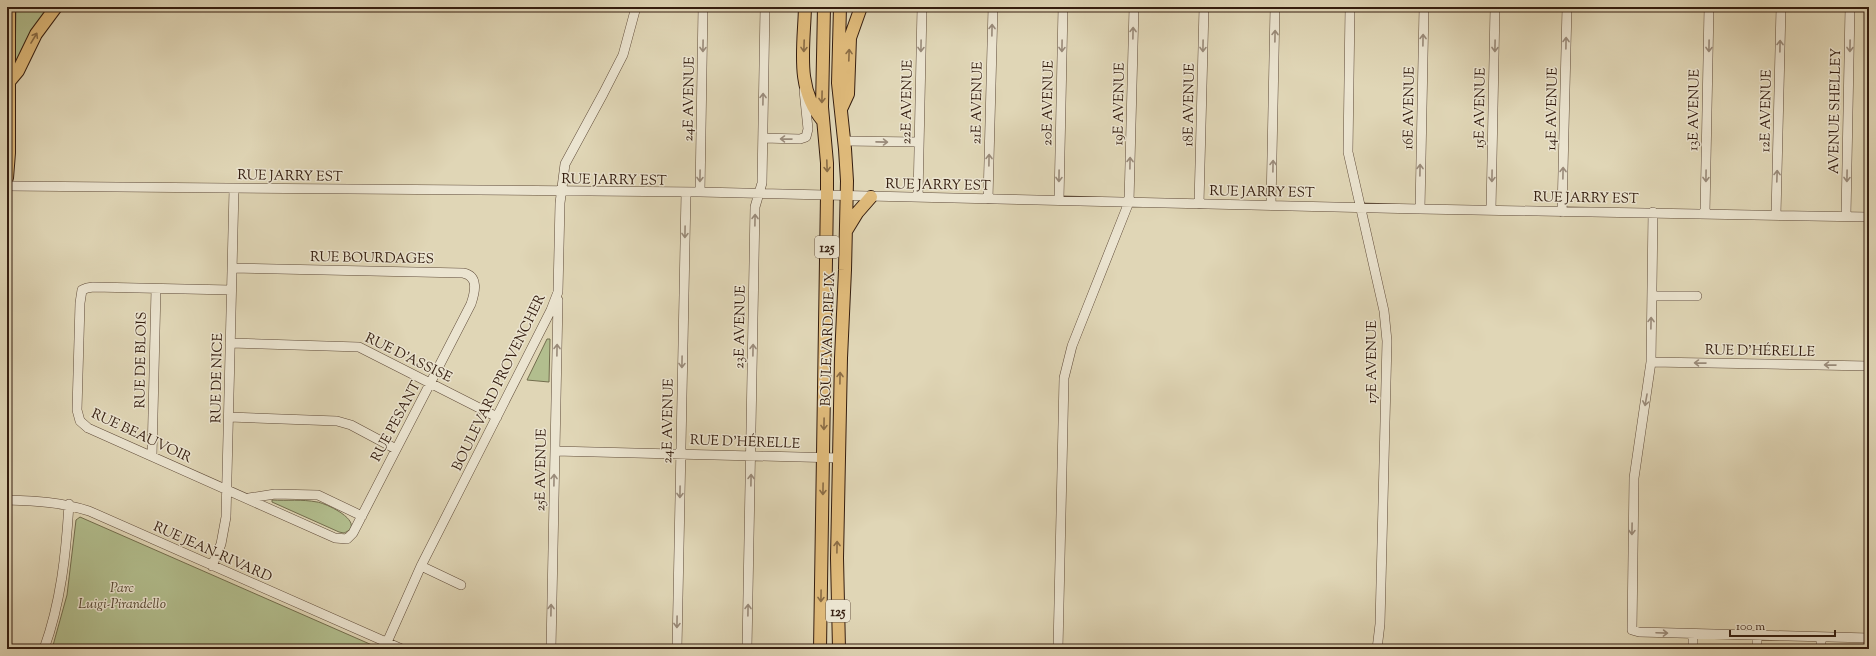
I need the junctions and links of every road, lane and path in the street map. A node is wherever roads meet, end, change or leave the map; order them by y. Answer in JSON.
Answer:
{"nodes":[{"id":1,"x":9,"y":7,"type":"edge"},
{"id":2,"x":56,"y":7,"type":"edge"},
{"id":3,"x":636,"y":7,"type":"edge"},
{"id":4,"x":703,"y":7,"type":"edge"},
{"id":5,"x":765,"y":7,"type":"edge"},
{"id":6,"x":805,"y":7,"type":"edge"},
{"id":7,"x":824,"y":7,"type":"edge"},
{"id":8,"x":840,"y":7,"type":"edge"},
{"id":9,"x":861,"y":7,"type":"edge"},
{"id":10,"x":922,"y":7,"type":"edge"},
{"id":11,"x":993,"y":7,"type":"edge"},
{"id":12,"x":1063,"y":7,"type":"edge"},
{"id":13,"x":1134,"y":7,"type":"edge"},
{"id":14,"x":1204,"y":7,"type":"edge"},
{"id":15,"x":1275,"y":7,"type":"edge"},
{"id":16,"x":1350,"y":7,"type":"edge"},
{"id":17,"x":1424,"y":7,"type":"edge"},
{"id":18,"x":1495,"y":7,"type":"edge"},
{"id":19,"x":1567,"y":7,"type":"edge"},
{"id":20,"x":1710,"y":7,"type":"edge"},
{"id":21,"x":1781,"y":7,"type":"edge"},
{"id":22,"x":1850,"y":7,"type":"edge"},
{"id":23,"x":8,"y":83,"type":"junction"},
{"id":24,"x":804,"y":87,"type":"junction"},
{"id":25,"x":841,"y":110,"type":"junction"},
{"id":26,"x":823,"y":121,"type":"junction"},
{"id":27,"x":762,"y":138,"type":"junction"},
{"id":28,"x":845,"y":141,"type":"junction"},
{"id":29,"x":919,"y":142,"type":"junction"},
{"id":30,"x":7,"y":178,"type":"edge"},
{"id":31,"x":7,"y":186,"type":"edge"},
{"id":32,"x":234,"y":189,"type":"junction"},
{"id":33,"x":561,"y":192,"type":"junction"},
{"id":34,"x":700,"y":192,"type":"junction"},
{"id":35,"x":686,"y":194,"type":"junction"},
{"id":36,"x":759,"y":194,"type":"junction"},
{"id":37,"x":828,"y":195,"type":"junction"},
{"id":38,"x":846,"y":196,"type":"junction"},
{"id":39,"x":871,"y":197,"type":"junction"},
{"id":40,"x":918,"y":197,"type":"junction"},
{"id":41,"x":988,"y":199,"type":"junction"},
{"id":42,"x":1058,"y":200,"type":"junction"},
{"id":43,"x":1130,"y":202,"type":"junction"},
{"id":44,"x":1199,"y":204,"type":"junction"},
{"id":45,"x":1272,"y":205,"type":"junction"},
{"id":46,"x":1359,"y":207,"type":"junction"},
{"id":47,"x":1420,"y":209,"type":"junction"},
{"id":48,"x":1491,"y":210,"type":"junction"},
{"id":49,"x":1562,"y":212,"type":"junction"},
{"id":50,"x":1653,"y":212,"type":"junction"},
{"id":51,"x":1705,"y":213,"type":"junction"},
{"id":52,"x":1776,"y":215,"type":"junction"},
{"id":53,"x":1846,"y":216,"type":"junction"},
{"id":54,"x":1869,"y":217,"type":"edge"},
{"id":55,"x":846,"y":231,"type":"junction"},
{"id":56,"x":232,"y":268,"type":"junction"},
{"id":57,"x":156,"y":289,"type":"junction"},
{"id":58,"x":232,"y":290,"type":"junction"},
{"id":59,"x":558,"y":292,"type":"junction"},
{"id":60,"x":1652,"y":296,"type":"junction"},
{"id":61,"x":1697,"y":296,"type":"dead end"},
{"id":62,"x":467,"y":313,"type":"joint"},
{"id":63,"x":230,"y":343,"type":"junction"},
{"id":64,"x":1651,"y":362,"type":"junction"},
{"id":65,"x":1869,"y":366,"type":"edge"},
{"id":66,"x":431,"y":382,"type":"junction"},
{"id":67,"x":229,"y":417,"type":"junction"},
{"id":68,"x":497,"y":417,"type":"junction"},
{"id":69,"x":396,"y":449,"type":"junction"},
{"id":70,"x":555,"y":451,"type":"junction"},
{"id":71,"x":681,"y":453,"type":"junction"},
{"id":72,"x":751,"y":455,"type":"junction"},
{"id":73,"x":152,"y":456,"type":"junction"},
{"id":74,"x":823,"y":457,"type":"junction"},
{"id":75,"x":839,"y":458,"type":"junction"},
{"id":76,"x":227,"y":489,"type":"junction"},
{"id":77,"x":249,"y":498,"type":"junction"},
{"id":78,"x":7,"y":500,"type":"edge"},
{"id":79,"x":69,"y":504,"type":"junction"},
{"id":80,"x":362,"y":516,"type":"junction"},
{"id":81,"x":346,"y":539,"type":"joint"},
{"id":82,"x":212,"y":566,"type":"junction"},
{"id":83,"x":421,"y":566,"type":"junction"},
{"id":84,"x":461,"y":585,"type":"dead end"},
{"id":85,"x":1693,"y":634,"type":"junction"},
{"id":86,"x":1757,"y":635,"type":"junction"},
{"id":87,"x":1821,"y":637,"type":"junction"},
{"id":88,"x":1869,"y":638,"type":"edge"},
{"id":89,"x":386,"y":646,"type":"edge"},
{"id":90,"x":44,"y":649,"type":"edge"},
{"id":91,"x":402,"y":649,"type":"edge"},
{"id":92,"x":550,"y":649,"type":"edge"},
{"id":93,"x":677,"y":649,"type":"edge"},
{"id":94,"x":747,"y":649,"type":"edge"},
{"id":95,"x":820,"y":649,"type":"edge"},
{"id":96,"x":839,"y":649,"type":"edge"},
{"id":97,"x":1058,"y":649,"type":"edge"},
{"id":98,"x":1377,"y":649,"type":"edge"},
{"id":99,"x":1693,"y":649,"type":"edge"},
{"id":100,"x":1757,"y":649,"type":"edge"},
{"id":101,"x":1821,"y":649,"type":"edge"}],
"edges":[{"from":1,"to":23,"type":"main road"},
{"from":23,"to":2,"type":"main road","one_way":true},
{"from":3,"to":33,"type":"street","name":"BOULEVARD PROVENCHER"},
{"from":4,"to":34,"type":"street","name":"24E AVENUE","one_way":true},
{"from":27,"to":5,"type":"street","name":"23E AVENUE","one_way":true},
{"from":6,"to":24,"type":"main road","one_way":true},
{"from":7,"to":26,"type":"main road","name":"BOULEVARD PIE-IX","number":"125","one_way":true},
{"from":8,"to":25,"type":"main road","name":"BOULEVARD PIE-IX","number":"125"},
{"from":25,"to":9,"type":"main road","one_way":true},
{"from":10,"to":29,"type":"street","name":"22E AVENUE","one_way":true},
{"from":41,"to":11,"type":"street","name":"21E AVENUE","one_way":true},
{"from":12,"to":42,"type":"street","name":"20E AVENUE","one_way":true},
{"from":43,"to":13,"type":"street","name":"19E AVENUE","one_way":true},
{"from":14,"to":44,"type":"street","name":"18E AVENUE","one_way":true},
{"from":45,"to":15,"type":"street","one_way":true},
{"from":16,"to":46,"type":"street","name":"17E AVENUE"},
{"from":47,"to":17,"type":"street","name":"16E AVENUE","one_way":true},
{"from":18,"to":48,"type":"street","name":"15E AVENUE","one_way":true},
{"from":49,"to":19,"type":"street","name":"14E AVENUE","one_way":true},
{"from":20,"to":51,"type":"street","name":"13E AVENUE","one_way":true},
{"from":52,"to":21,"type":"street","name":"12E AVENUE","one_way":true},
{"from":22,"to":53,"type":"street","name":"AVENUE SHELLEY","one_way":true},
{"from":23,"to":30,"type":"main road"},
{"from":24,"to":26,"type":"main road"},
{"from":24,"to":27,"type":"street","one_way":true},
{"from":25,"to":28,"type":"main road","name":"BOULEVARD PIE-IX","number":"125"},
{"from":26,"to":37,"type":"main road","name":"BOULEVARD PIE-IX","number":"125","one_way":true},
{"from":27,"to":36,"type":"street","name":"23E AVENUE"},
{"from":28,"to":29,"type":"street","one_way":true},
{"from":28,"to":38,"type":"main road","name":"BOULEVARD PIE-IX","number":"125"},
{"from":29,"to":40,"type":"street","name":"22E AVENUE"},
{"from":31,"to":32,"type":"street","name":"RUE JARRY EST"},
{"from":32,"to":33,"type":"street","name":"RUE JARRY EST"},
{"from":32,"to":56,"type":"street","name":"RUE DE NICE"},
{"from":33,"to":35,"type":"street","name":"RUE JARRY EST"},
{"from":33,"to":59,"type":"street","name":"BOULEVARD PROVENCHER"},
{"from":34,"to":35,"type":"street","name":"RUE JARRY EST"},
{"from":34,"to":36,"type":"street","name":"RUE JARRY EST"},
{"from":35,"to":71,"type":"street","name":"24E AVENUE","one_way":true},
{"from":36,"to":37,"type":"street","name":"RUE JARRY EST"},
{"from":72,"to":36,"type":"street","name":"23E AVENUE","one_way":true},
{"from":37,"to":38,"type":"street","name":"RUE JARRY EST"},
{"from":37,"to":74,"type":"main road","name":"BOULEVARD PIE-IX","number":"125","one_way":true},
{"from":38,"to":39,"type":"street","name":"RUE JARRY EST"},
{"from":38,"to":55,"type":"main road","name":"BOULEVARD PIE-IX","number":"125"},
{"from":39,"to":40,"type":"street","name":"RUE JARRY EST"},
{"from":39,"to":55,"type":"main road"},
{"from":40,"to":41,"type":"street","name":"RUE JARRY EST"},
{"from":41,"to":42,"type":"street","name":"RUE JARRY EST"},
{"from":42,"to":43,"type":"street","name":"RUE JARRY EST"},
{"from":43,"to":44,"type":"street","name":"RUE JARRY EST"},
{"from":43,"to":97,"type":"street"},
{"from":44,"to":45,"type":"street","name":"RUE JARRY EST"},
{"from":45,"to":46,"type":"street","name":"RUE JARRY EST"},
{"from":46,"to":47,"type":"street","name":"RUE JARRY EST"},
{"from":46,"to":98,"type":"street","name":"17E AVENUE"},
{"from":47,"to":48,"type":"street","name":"RUE JARRY EST"},
{"from":48,"to":49,"type":"street","name":"RUE JARRY EST"},
{"from":49,"to":50,"type":"street","name":"RUE JARRY EST"},
{"from":50,"to":51,"type":"street","name":"RUE JARRY EST"},
{"from":50,"to":60,"type":"street"},
{"from":51,"to":52,"type":"street","name":"RUE JARRY EST"},
{"from":52,"to":53,"type":"street","name":"RUE JARRY EST"},
{"from":53,"to":54,"type":"street","name":"RUE JARRY EST"},
{"from":75,"to":55,"type":"main road","name":"BOULEVARD PIE-IX","number":"125","one_way":true},
{"from":56,"to":58,"type":"street","name":"RUE DE NICE"},
{"from":56,"to":62,"type":"street","name":"RUE BOURDAGES"},
{"from":57,"to":58,"type":"street"},
{"from":57,"to":73,"type":"street","name":"RUE DE BLOIS"},
{"from":57,"to":73,"type":"street","name":"RUE BEAUVOIR"},
{"from":58,"to":63,"type":"street","name":"RUE DE NICE"},
{"from":59,"to":68,"type":"street","name":"BOULEVARD PROVENCHER"},
{"from":70,"to":59,"type":"street","name":"25E AVENUE","one_way":true},
{"from":60,"to":61,"type":"street"},
{"from":64,"to":60,"type":"street","one_way":true},
{"from":62,"to":66,"type":"street","name":"RUE PESANT"},
{"from":63,"to":66,"type":"street","name":"RUE D'ASSISE"},
{"from":63,"to":67,"type":"street","name":"RUE DE NICE"},
{"from":65,"to":64,"type":"street","name":"RUE D'HÉRELLE","one_way":true},
{"from":64,"to":85,"type":"street","one_way":true},
{"from":66,"to":68,"type":"street","name":"RUE D'ASSISE"},
{"from":66,"to":69,"type":"street","name":"RUE PESANT"},
{"from":67,"to":69,"type":"street"},
{"from":67,"to":76,"type":"street","name":"RUE DE NICE"},
{"from":68,"to":83,"type":"street","name":"BOULEVARD PROVENCHER"},
{"from":69,"to":80,"type":"street","name":"RUE PESANT"},
{"from":70,"to":71,"type":"street","name":"RUE D'HÉRELLE"},
{"from":92,"to":70,"type":"street","name":"25E AVENUE","one_way":true},
{"from":71,"to":72,"type":"street","name":"RUE D'HÉRELLE"},
{"from":71,"to":93,"type":"street","name":"24E AVENUE","one_way":true},
{"from":72,"to":74,"type":"street","name":"RUE D'HÉRELLE"},
{"from":94,"to":72,"type":"street","name":"23E AVENUE","one_way":true},
{"from":73,"to":76,"type":"street","name":"RUE BEAUVOIR"},
{"from":74,"to":75,"type":"street","name":"RUE D'HÉRELLE"},
{"from":74,"to":95,"type":"main road","name":"BOULEVARD PIE-IX","number":"125","one_way":true},
{"from":96,"to":75,"type":"main road","name":"BOULEVARD PIE-IX","number":"125","one_way":true},
{"from":76,"to":77,"type":"street","name":"RUE BEAUVOIR"},
{"from":76,"to":82,"type":"street","name":"RUE DE NICE"},
{"from":77,"to":80,"type":"street"},
{"from":77,"to":81,"type":"street","name":"RUE BEAUVOIR"},
{"from":78,"to":79,"type":"street","name":"RUE JEAN-RIVARD"},
{"from":79,"to":82,"type":"street","name":"RUE JEAN-RIVARD"},
{"from":79,"to":90,"type":"street"},
{"from":80,"to":81,"type":"street","name":"RUE PESANT"},
{"from":82,"to":89,"type":"street","name":"RUE JEAN-RIVARD"},
{"from":83,"to":84,"type":"street"},
{"from":83,"to":89,"type":"street","name":"BOULEVARD PROVENCHER"},
{"from":85,"to":86,"type":"street"},
{"from":85,"to":99,"type":"street"},
{"from":86,"to":87,"type":"street"},
{"from":86,"to":100,"type":"street"},
{"from":87,"to":88,"type":"street"},
{"from":87,"to":101,"type":"street"},
{"from":89,"to":91,"type":"street","name":"RUE JEAN-RIVARD"}]}
